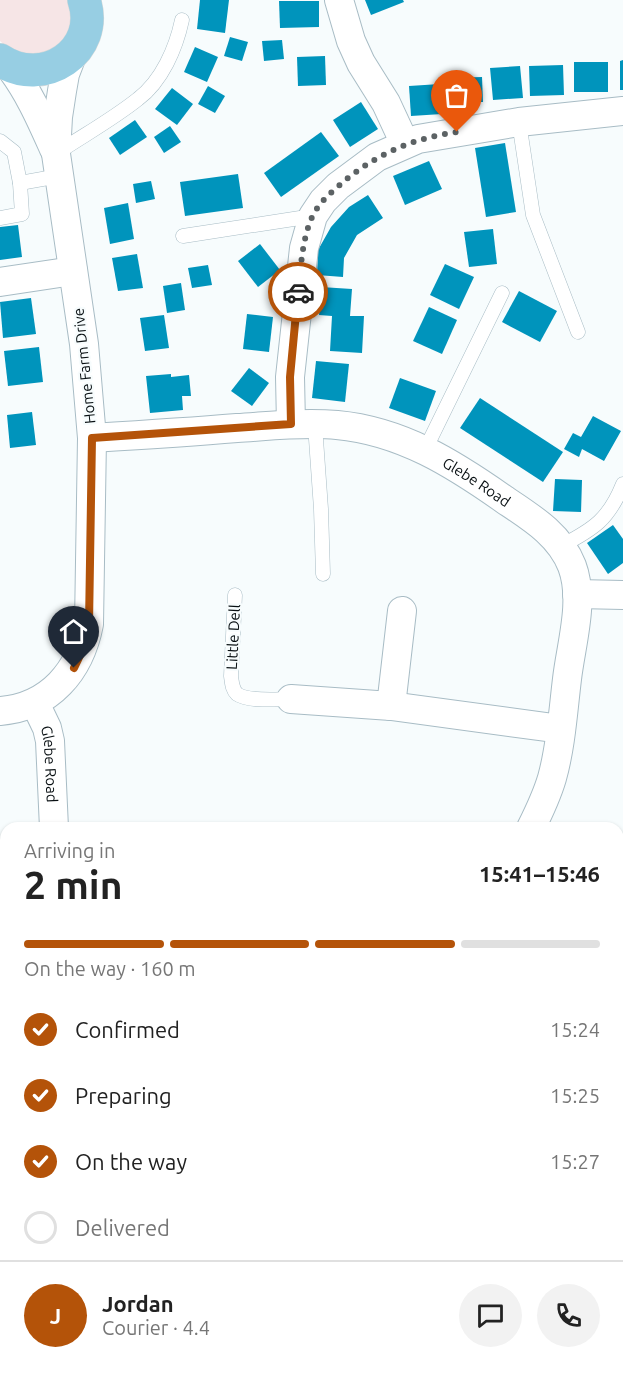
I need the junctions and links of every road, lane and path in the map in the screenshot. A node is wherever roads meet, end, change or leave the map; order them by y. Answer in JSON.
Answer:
{"nodes":[{"id":1,"x":339,"y":0,"type":"edge"},
{"id":2,"x":91,"y":8,"type":"edge"},
{"id":3,"x":182,"y":20,"type":"dead end"},
{"id":4,"x":73,"y":53,"type":"junction"},
{"id":5,"x":5,"y":63,"type":"edge"},
{"id":6,"x":623,"y":111,"type":"edge"},
{"id":7,"x":519,"y":122,"type":"junction"},
{"id":8,"x":0,"y":141,"type":"edge"},
{"id":9,"x":405,"y":144,"type":"junction"},
{"id":10,"x":57,"y":165,"type":"junction"},
{"id":11,"x":20,"y":183,"type":"junction"},
{"id":12,"x":313,"y":216,"type":"junction"},
{"id":13,"x":0,"y":218,"type":"edge"},
{"id":14,"x":183,"y":236,"type":"dead end"},
{"id":15,"x":73,"y":271,"type":"junction"},
{"id":16,"x":0,"y":282,"type":"edge"},
{"id":17,"x":502,"y":292,"type":"dead end"},
{"id":18,"x":578,"y":332,"type":"dead end"},
{"id":19,"x":303,"y":424,"type":"junction"},
{"id":20,"x":92,"y":438,"type":"junction"},
{"id":21,"x":425,"y":450,"type":"junction"},
{"id":22,"x":623,"y":484,"type":"edge"},
{"id":23,"x":561,"y":546,"type":"junction"},
{"id":24,"x":323,"y":574,"type":"dead end"},
{"id":25,"x":577,"y":594,"type":"junction"},
{"id":26,"x":235,"y":595,"type":"dead end"},
{"id":27,"x":623,"y":595,"type":"edge"},
{"id":28,"x":402,"y":611,"type":"dead end"},
{"id":29,"x":291,"y":699,"type":"joint"},
{"id":30,"x":34,"y":703,"type":"junction"},
{"id":31,"x":392,"y":706,"type":"junction"},
{"id":32,"x":0,"y":711,"type":"edge"},
{"id":33,"x":561,"y":729,"type":"junction"},
{"id":34,"x":54,"y":822,"type":"edge"},
{"id":35,"x":534,"y":822,"type":"edge"}],
"edges":[{"from":1,"to":9,"type":"street"},
{"from":2,"to":4,"type":"main road"},
{"from":3,"to":10,"type":"lane"},
{"from":4,"to":5,"type":"main road"},
{"from":4,"to":10,"type":"street"},
{"from":5,"to":10,"type":"street"},
{"from":6,"to":7,"type":"street"},
{"from":7,"to":9,"type":"street"},
{"from":7,"to":18,"type":"lane"},
{"from":8,"to":11,"type":"lane"},
{"from":9,"to":12,"type":"street"},
{"from":10,"to":11,"type":"lane"},
{"from":10,"to":15,"type":"street","name":"Home Farm Drive"},
{"from":11,"to":13,"type":"lane"},
{"from":12,"to":14,"type":"lane"},
{"from":12,"to":19,"type":"street"},
{"from":15,"to":16,"type":"street"},
{"from":15,"to":20,"type":"street","name":"Home Farm Drive"},
{"from":17,"to":21,"type":"lane"},
{"from":19,"to":20,"type":"street","name":"Glebe Road"},
{"from":19,"to":21,"type":"street","name":"Glebe Road"},
{"from":19,"to":24,"type":"lane"},
{"from":20,"to":30,"type":"street","name":"Home Farm Drive"},
{"from":21,"to":23,"type":"street","name":"Glebe Road"},
{"from":22,"to":23,"type":"lane"},
{"from":23,"to":25,"type":"street","name":"Glebe Road"},
{"from":25,"to":27,"type":"street"},
{"from":25,"to":33,"type":"street","name":"Glebe Road"},
{"from":26,"to":29,"type":"lane","name":"Little Dell"},
{"from":28,"to":31,"type":"street"},
{"from":29,"to":31,"type":"street"},
{"from":30,"to":32,"type":"street","name":"Home Farm Drive"},
{"from":30,"to":34,"type":"street","name":"Glebe Road"},
{"from":31,"to":33,"type":"street"},
{"from":33,"to":35,"type":"street","name":"Glebe Road"}]}
